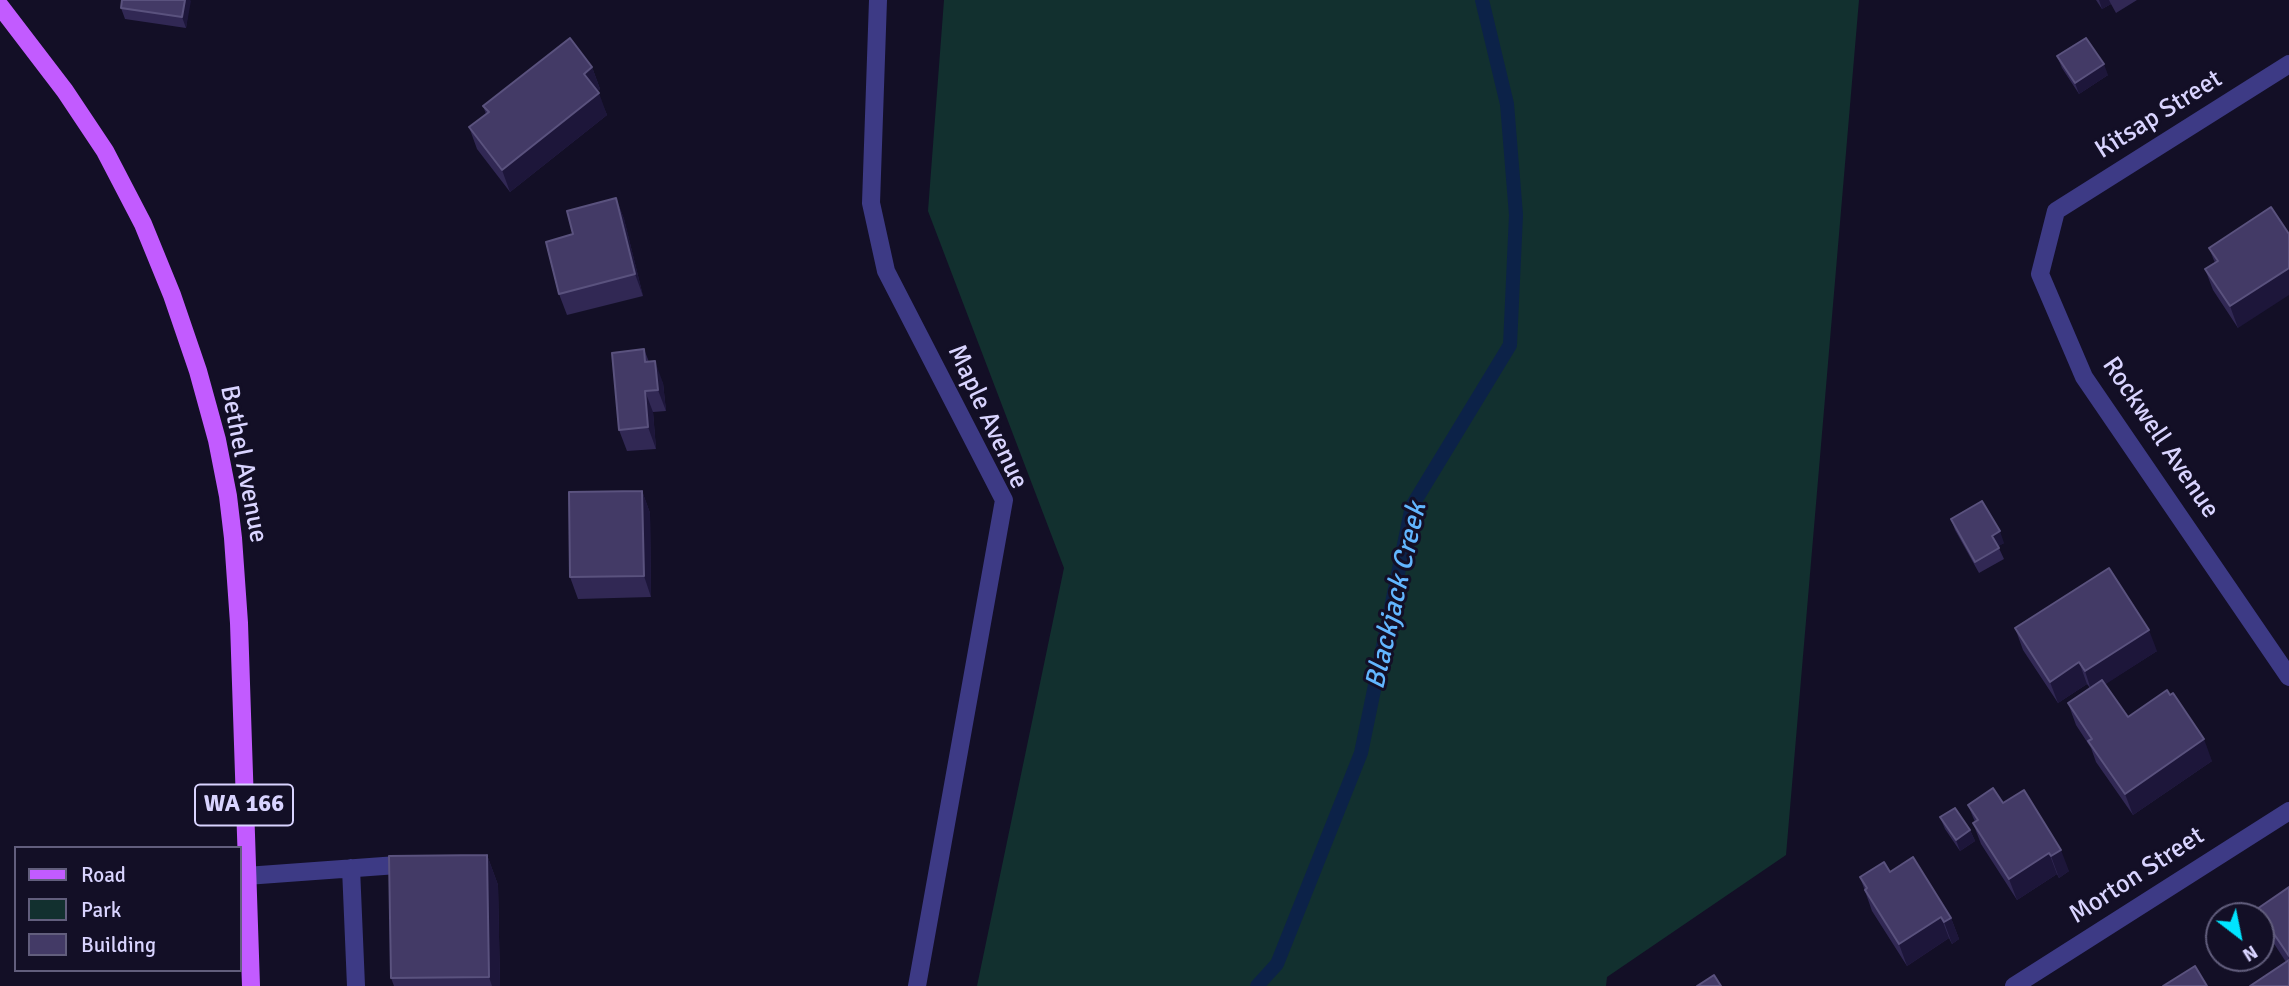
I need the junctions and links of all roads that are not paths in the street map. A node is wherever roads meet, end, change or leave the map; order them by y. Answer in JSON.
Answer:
{"nodes":[{"id":1,"x":878,"y":0,"type":"edge"},
{"id":2,"x":0,"y":6,"type":"edge"},
{"id":3,"x":2289,"y":64,"type":"edge"},
{"id":4,"x":2056,"y":211,"type":"joint"},
{"id":5,"x":2289,"y":677,"type":"edge"},
{"id":6,"x":2289,"y":810,"type":"edge"},
{"id":7,"x":426,"y":863,"type":"edge"},
{"id":8,"x":351,"y":868,"type":"junction"},
{"id":9,"x":247,"y":876,"type":"junction"},
{"id":10,"x":251,"y":986,"type":"edge"},
{"id":11,"x":356,"y":986,"type":"edge"},
{"id":12,"x":917,"y":986,"type":"edge"},
{"id":13,"x":2014,"y":986,"type":"edge"}],
"edges":[{"from":1,"to":12,"type":"street","name":"Maple Avenue"},
{"from":2,"to":9,"type":"main road","name":"Bethel Avenue","number":"WA 166"},
{"from":3,"to":4,"type":"street","name":"Kitsap Street"},
{"from":4,"to":5,"type":"street","name":"Rockwell Avenue"},
{"from":6,"to":13,"type":"street","name":"Morton Street"},
{"from":7,"to":8,"type":"street"},
{"from":8,"to":9,"type":"street"},
{"from":8,"to":11,"type":"street"},
{"from":9,"to":10,"type":"main road","name":"Bethel Avenue","number":"WA 166"}]}
